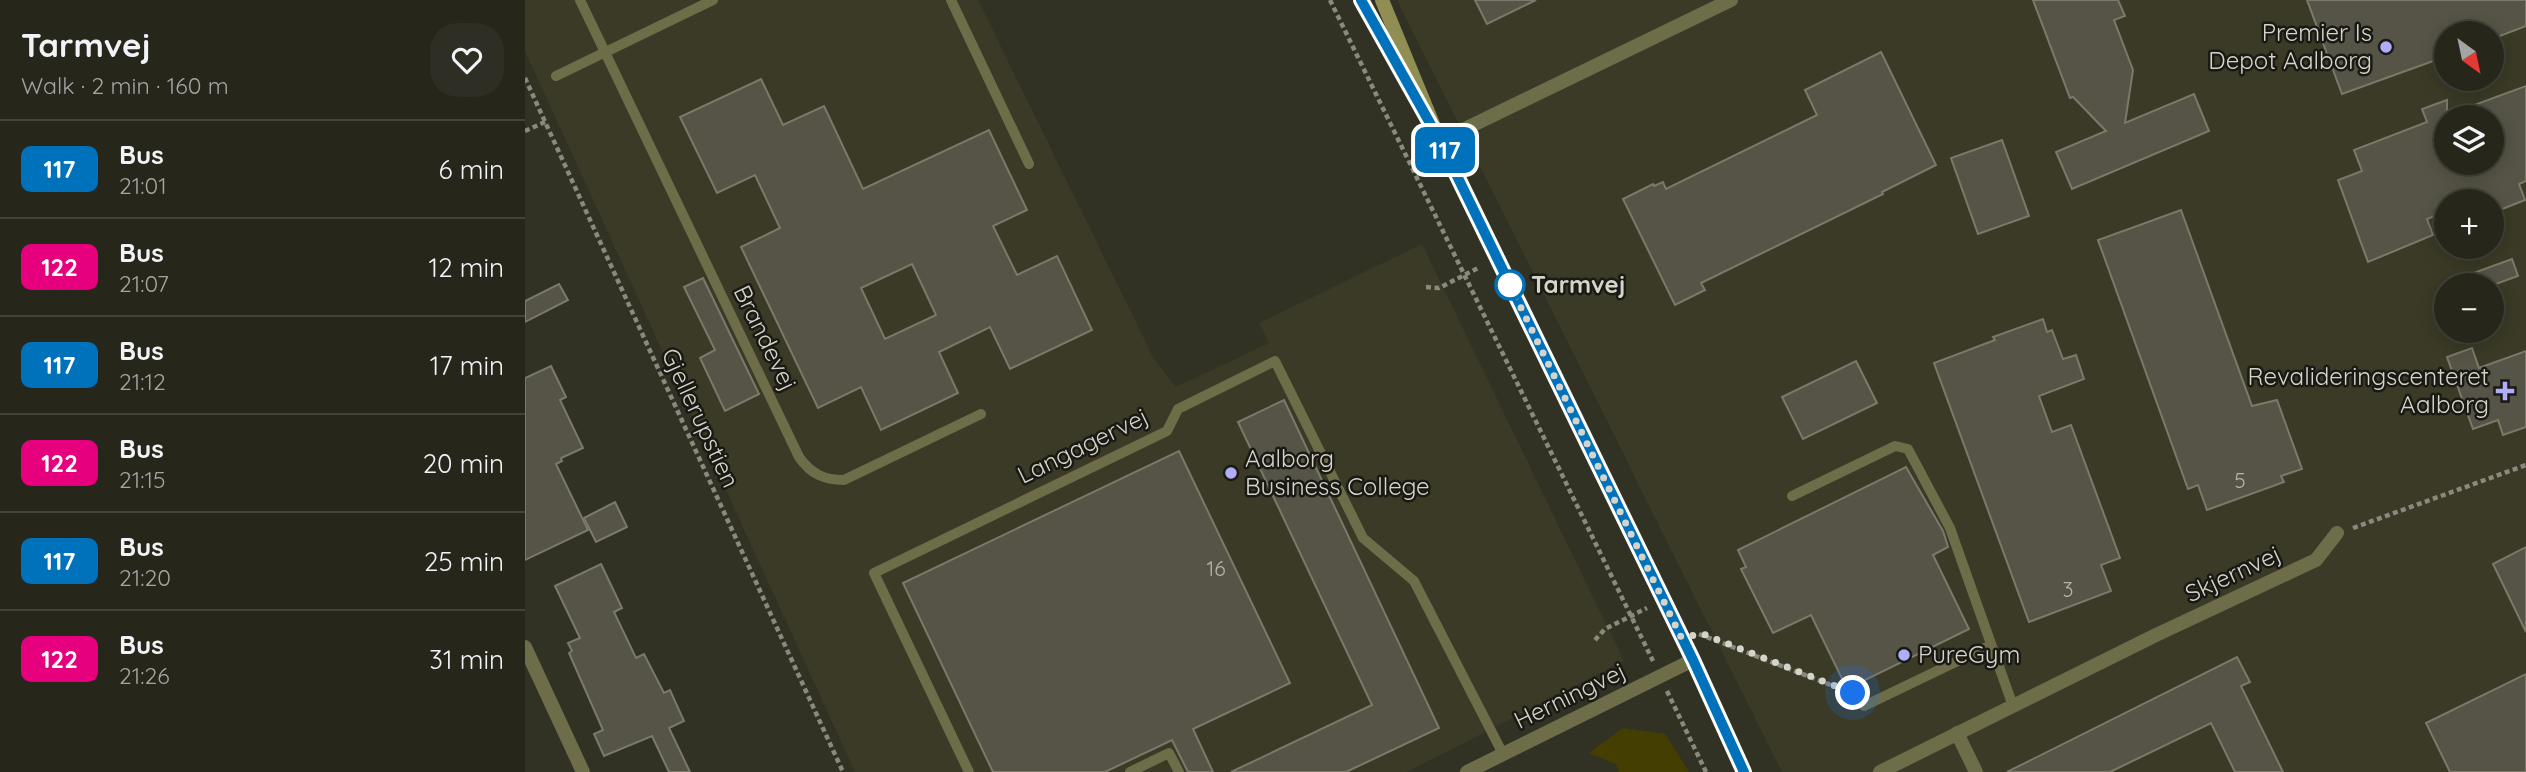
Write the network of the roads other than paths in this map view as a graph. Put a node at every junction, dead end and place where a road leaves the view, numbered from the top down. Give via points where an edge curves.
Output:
1 (580, 0) edge
2 (713, 0) edge
3 (951, 0) edge
4 (1361, 0) edge
5 (1382, 0) edge
6 (1731, 0) edge
7 (604, 52) junction
8 (556, 76) dead end
9 (1440, 141) junction
10 (1029, 164) dead end
11 (981, 414) dead end
12 (1792, 496) dead end
13 (2337, 533) road end
14 (1991, 645) junction
15 (525, 647) edge
16 (1693, 660) junction
17 (1864, 706) dead end
18 (2013, 706) junction
19 (1957, 733) junction
20 (1503, 754) junction
21 (583, 772) edge
22 (969, 772) edge
23 (1130, 772) edge
24 (1179, 772) edge
25 (1467, 772) edge
26 (1744, 772) edge
27 (1880, 772) edge
28 (1976, 772) edge

1 - 7 lane, Brandevej
2 - 7 lane
3 - 10 lane
4 - 9 street
5 - 9 street
6 - 9 street
7 - 8 lane
7 - 11 lane, Brandevej via 808,471 844,480
9 - 16 street
12 - 14 lane via 1895,446 1908,449 1950,528
13 - 18 street, Skjernvej via 2316,561
14 - 17 lane
14 - 18 lane
15 - 21 street
16 - 20 street, Herningvej
16 - 26 street
18 - 19 street, Skjernvej
19 - 27 street, Skjernvej
19 - 28 street
20 - 22 lane, Langagervej via 1414,581 1363,538 1275,360 1178,409 1167,431 874,573
20 - 25 street, Herningvej
23 - 24 lane via 1170,753

